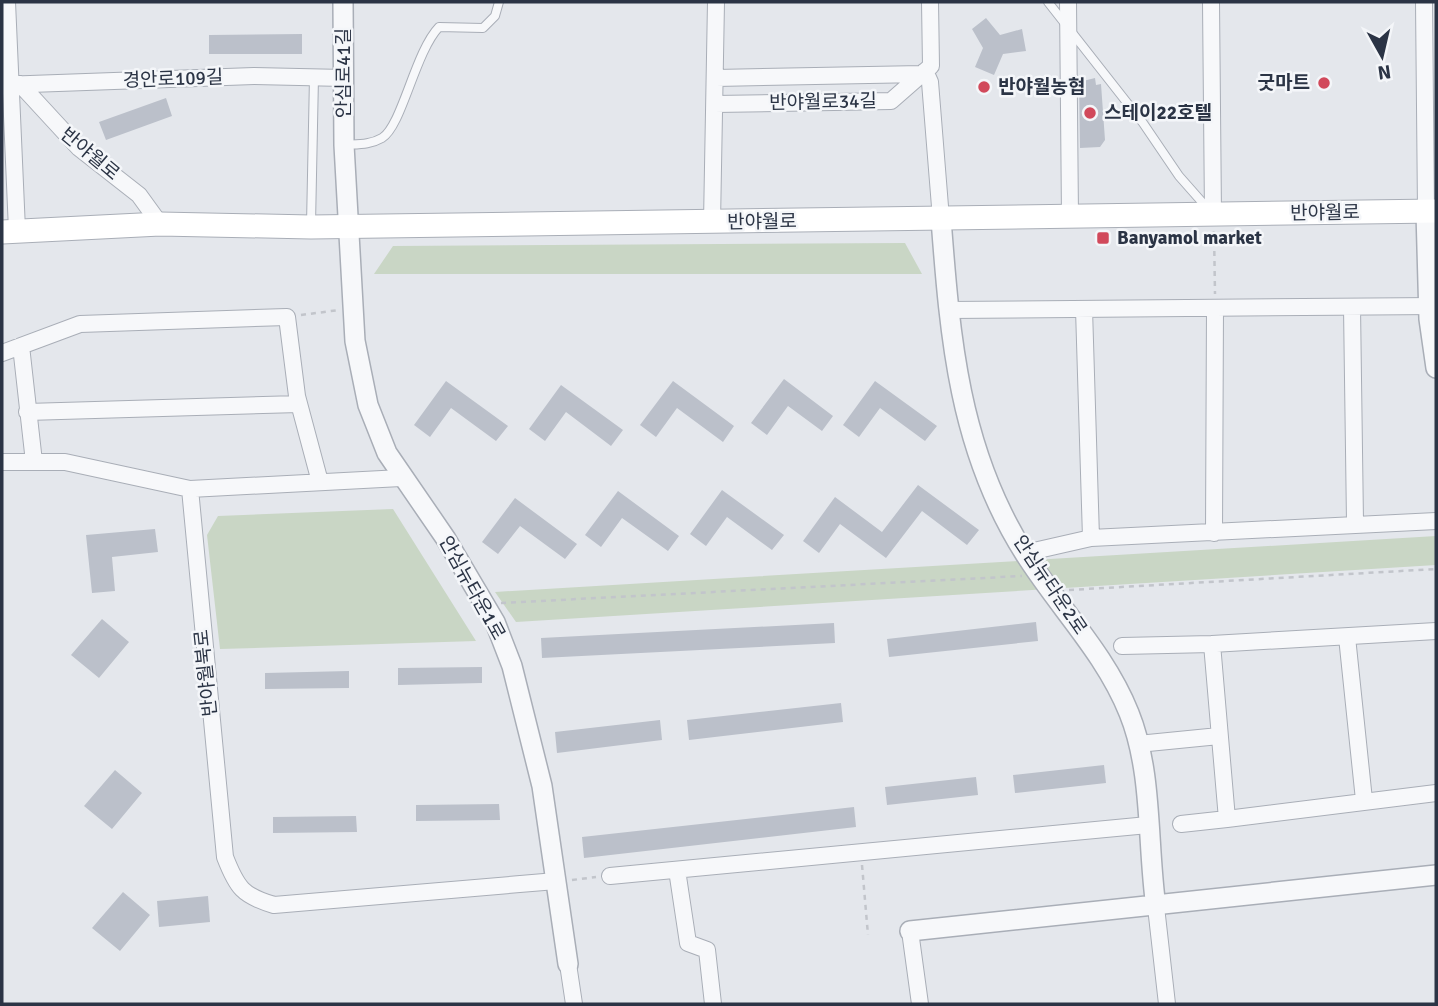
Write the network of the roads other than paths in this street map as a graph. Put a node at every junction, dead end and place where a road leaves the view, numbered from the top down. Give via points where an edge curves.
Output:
1 (7, 2) edge
2 (343, 2) edge
3 (499, 2) edge
4 (716, 2) edge
5 (930, 2) edge
6 (1048, 2) edge
7 (1068, 2) edge
8 (1211, 2) edge
9 (1424, 2) edge
10 (1068, 27) junction
11 (926, 70) junction
12 (314, 77) junction
13 (344, 78) junction
14 (716, 78) junction
15 (10, 85) edge
16 (715, 104) junction
17 (344, 145) junction
18 (1431, 211) edge
19 (1213, 215) junction
20 (1070, 217) junction
21 (941, 219) junction
22 (712, 222) junction
23 (160, 224) junction
24 (350, 225) junction
25 (311, 227) junction
26 (10, 231) edge
27 (1432, 306) edge
28 (1352, 307) junction
29 (1215, 308) junction
30 (1084, 309) junction
31 (948, 310) junction
32 (20, 346) junction
33 (2, 353) edge
34 (1436, 369) edge
35 (299, 404) junction
36 (27, 412) junction
37 (2, 462) edge
38 (34, 462) junction
39 (401, 478) junction
40 (320, 482) junction
41 (190, 489) junction
42 (1436, 521) edge
43 (1355, 522) junction
44 (1214, 533) junction
45 (1091, 538) junction
46 (1025, 553) junction
47 (1436, 631) edge
48 (1347, 637) junction
49 (1212, 644) junction
50 (1122, 646) dead end
51 (1219, 736) junction
52 (1138, 744) junction
53 (1436, 793) edge
54 (1363, 800) junction
55 (1227, 819) junction
56 (1181, 824) dead end
57 (1148, 825) junction
58 (677, 870) junction
59 (1436, 875) edge
60 (610, 876) road end
61 (556, 881) junction
62 (1156, 907) junction
63 (910, 931) joint
64 (568, 964) joint
65 (574, 1004) edge
66 (713, 1004) edge
67 (920, 1004) edge
68 (1167, 1004) edge

1 - 15 street
2 - 13 street, 안심로41길
3 - 17 lane, 안심로41길 via 495,16 483,28 439,27 408,83 392,129 373,143
4 - 14 street
5 - 11 street
6 - 10 lane
7 - 10 street
8 - 19 street
9 - 18 street
10 - 19 lane
10 - 20 street
11 - 14 street, 반야월로34길
11 - 16 street, 반야월로34길 via 891,101
11 - 21 street
12 - 13 street, 경안로109길
12 - 15 street, 경안로109길
12 - 25 lane
13 - 17 street, 안심로41길
14 - 16 street
15 - 23 street, 반야월로 via 139,195
15 - 26 street
16 - 22 street
17 - 24 street, 안심로41길
18 - 19 main road, 반야월로
18 - 27 street
19 - 20 main road, 반야월로
20 - 21 main road, 반야월로
21 - 22 main road, 반야월로
21 - 31 street, 안심뉴타운2로
22 - 24 main road, 반야월로
23 - 25 main road, 반야월로
23 - 26 main road, 반야월로
24 - 25 main road, 반야월로
24 - 39 street, 안심뉴타운1로 via 355,341 368,405
27 - 28 street
27 - 34 street
28 - 29 street
28 - 43 street
29 - 30 street
29 - 44 street
30 - 31 street
30 - 45 street
31 - 46 street, 안심뉴타운2로 via 968,428
32 - 33 street
32 - 35 street via 80,324 287,317
32 - 36 street
35 - 36 street
35 - 40 street
36 - 38 street
37 - 38 street
38 - 41 street via 65,462
39 - 40 street
39 - 61 street, 안심뉴타운1로 via 446,539 484,604 512,666 542,786
40 - 41 street
41 - 61 street, 반야월북로 via 225,858 234,880 250,898 274,905
42 - 43 street
43 - 44 street
44 - 45 street
45 - 46 street
46 - 52 street, 안심뉴타운2로 via 1107,666 1130,714
47 - 48 street
48 - 49 street
48 - 54 street
49 - 50 street
49 - 51 street
51 - 52 street
51 - 55 street
52 - 57 street, 안심뉴타운2로
53 - 54 street
54 - 55 street
55 - 56 street
57 - 58 street
57 - 62 street, 안심뉴타운2로
58 - 60 street
58 - 66 street via 688,943 707,950
59 - 62 street
61 - 64 street, 안심뉴타운1로
62 - 63 street
62 - 68 street
63 - 67 street
64 - 65 street

